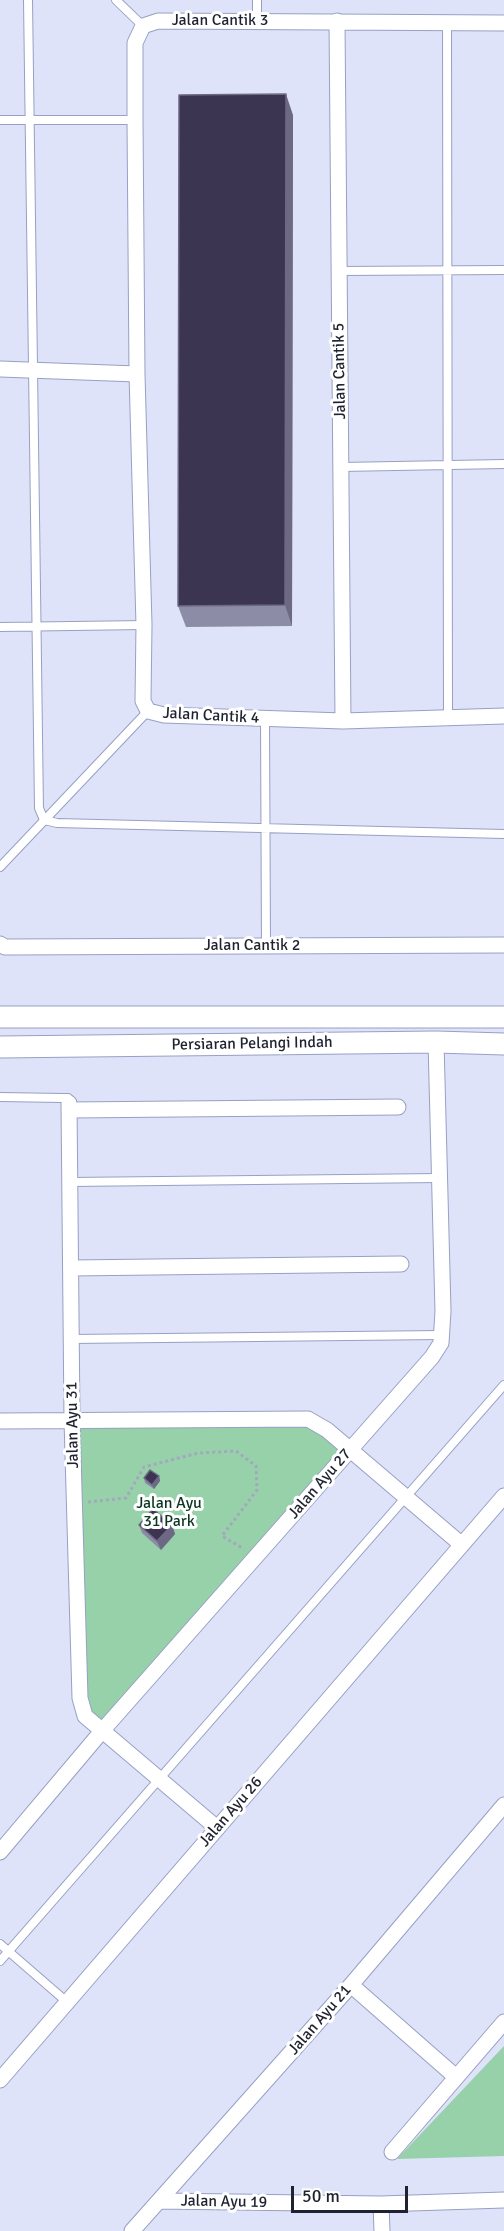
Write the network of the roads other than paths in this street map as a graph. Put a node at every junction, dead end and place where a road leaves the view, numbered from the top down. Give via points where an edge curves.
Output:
1 (28, 0) edge
2 (116, 0) edge
3 (257, 0) edge
4 (257, 21) junction
5 (337, 21) junction
6 (447, 22) junction
7 (504, 23) edge
8 (143, 26) junction
9 (0, 120) edge
10 (29, 120) junction
11 (135, 120) junction
12 (447, 270) junction
13 (504, 270) edge
14 (339, 271) junction
15 (0, 369) edge
16 (33, 369) junction
17 (137, 374) junction
18 (504, 464) edge
19 (447, 465) junction
20 (341, 467) junction
21 (144, 625) junction
22 (0, 627) edge
23 (37, 627) junction
24 (148, 711) junction
25 (504, 716) edge
26 (448, 717) junction
27 (265, 718) junction
28 (343, 721) junction
29 (44, 820) junction
30 (266, 828) junction
31 (504, 834) edge
32 (0, 867) edge
33 (0, 944) edge
34 (504, 945) edge
35 (266, 946) junction
36 (0, 1017) edge
37 (504, 1017) edge
38 (436, 1042) junction
39 (504, 1044) edge
40 (0, 1047) edge
41 (0, 1097) edge
42 (70, 1107) junction
43 (398, 1107) dead end
44 (440, 1178) junction
45 (70, 1182) junction
46 (401, 1264) dead end
47 (71, 1268) junction
48 (441, 1335) junction
49 (71, 1339) junction
50 (504, 1385) edge
51 (72, 1420) junction
52 (0, 1421) edge
53 (349, 1450) junction
54 (504, 1496) edge
55 (406, 1498) junction
56 (462, 1545) junction
57 (102, 1731) junction
58 (160, 1780) junction
59 (504, 1805) edge
60 (217, 1828) junction
61 (0, 1852) edge
62 (0, 1944) edge
63 (8, 1951) junction
64 (0, 1961) edge
65 (351, 1985) junction
66 (67, 2002) junction
67 (504, 2022) edge
68 (456, 2077) junction
69 (0, 2080) edge
70 (392, 2152) dead end
71 (504, 2199) edge
72 (160, 2201) junction
73 (381, 2204) junction
74 (132, 2231) edge
75 (382, 2231) edge

1 - 10 lane
2 - 8 lane
3 - 4 lane
4 - 5 street, Jalan Cantik 3
4 - 8 street, Jalan Cantik 3 via 158,21
5 - 6 street, Jalan Cantik 3
5 - 14 street, Jalan Cantik 5
6 - 7 street, Jalan Cantik 3
6 - 12 lane
8 - 11 street via 135,43
9 - 10 lane
10 - 11 lane
10 - 16 lane
11 - 17 street
12 - 13 lane
12 - 14 lane
12 - 19 lane
14 - 20 street, Jalan Cantik 5
15 - 16 street
16 - 17 street
16 - 23 lane
17 - 21 street, Jalan Cantik 4
18 - 19 lane
19 - 20 lane
19 - 26 lane
20 - 28 street, Jalan Cantik 5
21 - 23 lane
21 - 24 street, Jalan Cantik 4 via 143,701
22 - 23 lane
23 - 29 lane via 39,808
24 - 27 street, Jalan Cantik 4 via 164,715
24 - 29 lane
25 - 26 street, Jalan Cantik 4
26 - 28 street, Jalan Cantik 4
27 - 28 street, Jalan Cantik 4
27 - 30 lane
29 - 30 lane
29 - 32 lane
30 - 31 lane
30 - 35 lane
33 - 35 street, Jalan Cantik 2
34 - 35 street, Jalan Cantik 2
36 - 37 main road, Persiaran Pelangi Indah
38 - 39 main road, Persiaran Pelangi Indah
38 - 40 main road, Persiaran Pelangi Indah
38 - 44 street, Jalan Ayu 27
41 - 42 lane via 68,1098
42 - 43 street
42 - 45 street, Jalan Ayu 31
44 - 45 lane
44 - 48 street, Jalan Ayu 27
45 - 47 street, Jalan Ayu 31
46 - 47 street
47 - 49 street, Jalan Ayu 31
48 - 49 lane
48 - 53 street, Jalan Ayu 27 via 441,1343 432,1357
49 - 51 street, Jalan Ayu 31
50 - 55 lane
51 - 52 street
51 - 53 street via 308,1419
51 - 57 street, Jalan Ayu 31 via 80,1698 85,1716
53 - 55 street
53 - 57 street, Jalan Ayu 27
54 - 56 street, Jalan Ayu 26
55 - 56 street
55 - 58 lane
56 - 60 street, Jalan Ayu 26
57 - 58 street, Jalan Ayu 31
57 - 61 street, Jalan Ayu 27
58 - 60 street, Jalan Ayu 31
58 - 63 lane
59 - 65 street, Jalan Ayu 21
60 - 66 street, Jalan Ayu 26
62 - 63 lane
63 - 64 lane
63 - 66 lane
65 - 68 street
65 - 72 street, Jalan Ayu 21
66 - 69 street, Jalan Ayu 26
67 - 68 street
68 - 70 street
71 - 73 street, Jalan Ayu 19
72 - 73 street, Jalan Ayu 19
72 - 74 street, Jalan Ayu 21
73 - 75 street

